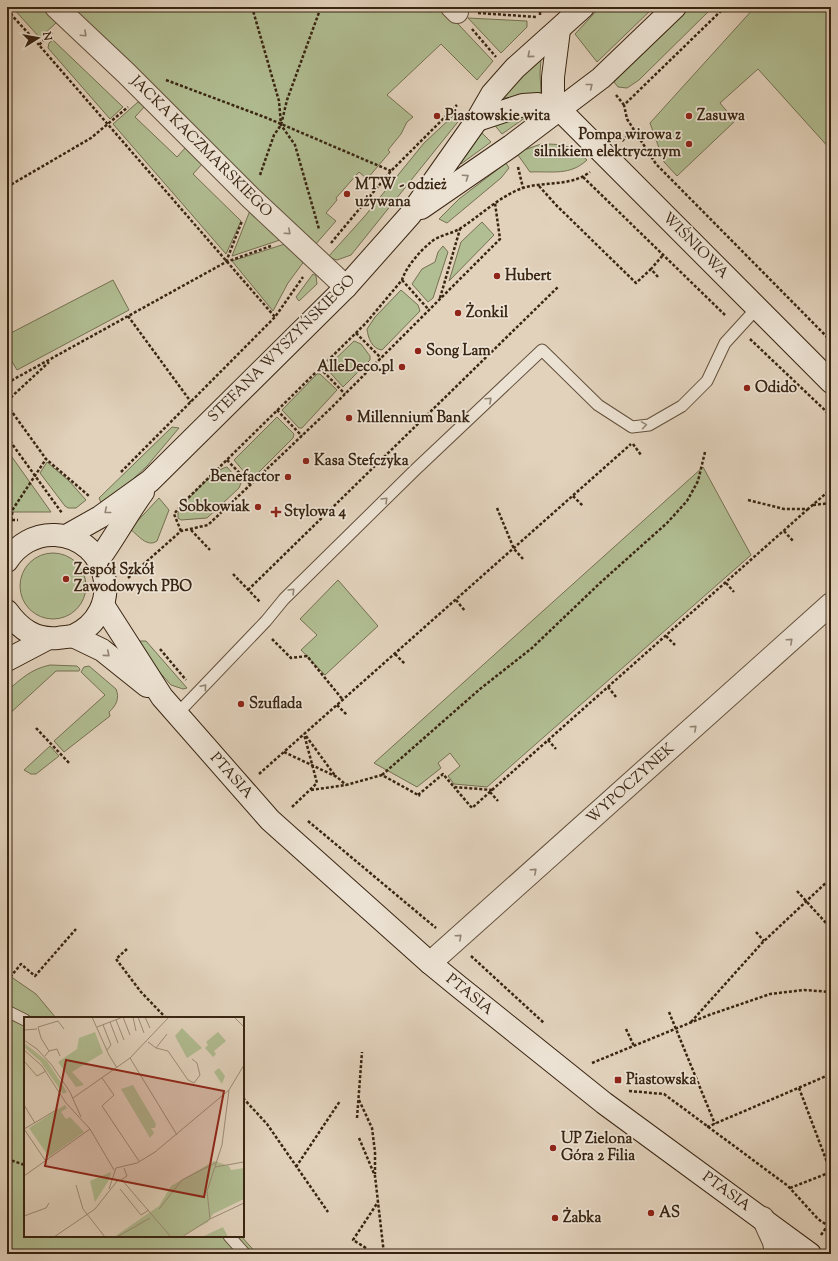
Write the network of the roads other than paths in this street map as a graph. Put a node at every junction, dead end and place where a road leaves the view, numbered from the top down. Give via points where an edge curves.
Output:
1 (56, 7) edge
2 (583, 7) edge
3 (675, 7) edge
4 (559, 30) junction
5 (560, 110) junction
6 (477, 120) junction
7 (410, 215) junction
8 (346, 287) junction
9 (757, 308) junction
10 (831, 382) edge
11 (150, 481) junction
12 (67, 526) junction
13 (14, 534) edge
14 (99, 560) junction
15 (7, 562) edge
16 (831, 604) edge
17 (103, 605) junction
18 (7, 611) edge
19 (73, 636) junction
20 (47, 639) junction
21 (7, 660) edge
22 (162, 697) junction
23 (177, 714) junction
24 (430, 963) junction
25 (7, 1010) edge
26 (24, 1019) edge
27 (763, 1218) junction
28 (230, 1237) edge
29 (814, 1246) edge
30 (245, 1254) edge
31 (776, 1254) edge

1 -> 8 street, JACKA KACZMARSKIEGO
2 - 4 street, STEFANA WYSZYŃSKIEGO
5 -> 3 street, STEFANA WYSZYŃSKIEGO via 601,78
4 - 5 street via 553,94
4 -> 6 street, STEFANA WYSZYŃSKIEGO via 516,68 492,94
5 - 6 street via 538,104 523,104
7 -> 5 street, STEFANA WYSZYŃSKIEGO
5 - 9 street, WIŚNIOWA
6 - 7 street, STEFANA WYSZYŃSKIEGO
7 - 8 street, STEFANA WYSZYŃSKIEGO
8 - 11 street, STEFANA WYSZYŃSKIEGO
9 - 10 street, WIŚNIOWA
23 -> 9 lane via 271,614 415,470 542,350 598,405 632,427 649,425 682,406 707,381 725,343
11 -> 12 street, STEFANA WYSZYŃSKIEGO via 100,517
11 - 14 street, STEFANA WYSZYŃSKIEGO
12 - 13 street via 44,534
12 - 14 street
13 - 15 street
14 - 17 street via 106,580
24 -> 16 street, WYPOCZYNEK
17 - 19 street via 93,622
17 - 22 street, PTASIA
18 - 20 street via 16,624 31,634
19 - 20 street
19 -> 22 street, PTASIA via 102,650
20 - 21 street
22 - 23 street, PTASIA
23 - 24 street, PTASIA via 270,820
24 - 27 street, PTASIA via 604,1103
25 - 26 lane
27 - 29 street, PTASIA
27 - 31 street via 774,1242
28 - 30 lane

